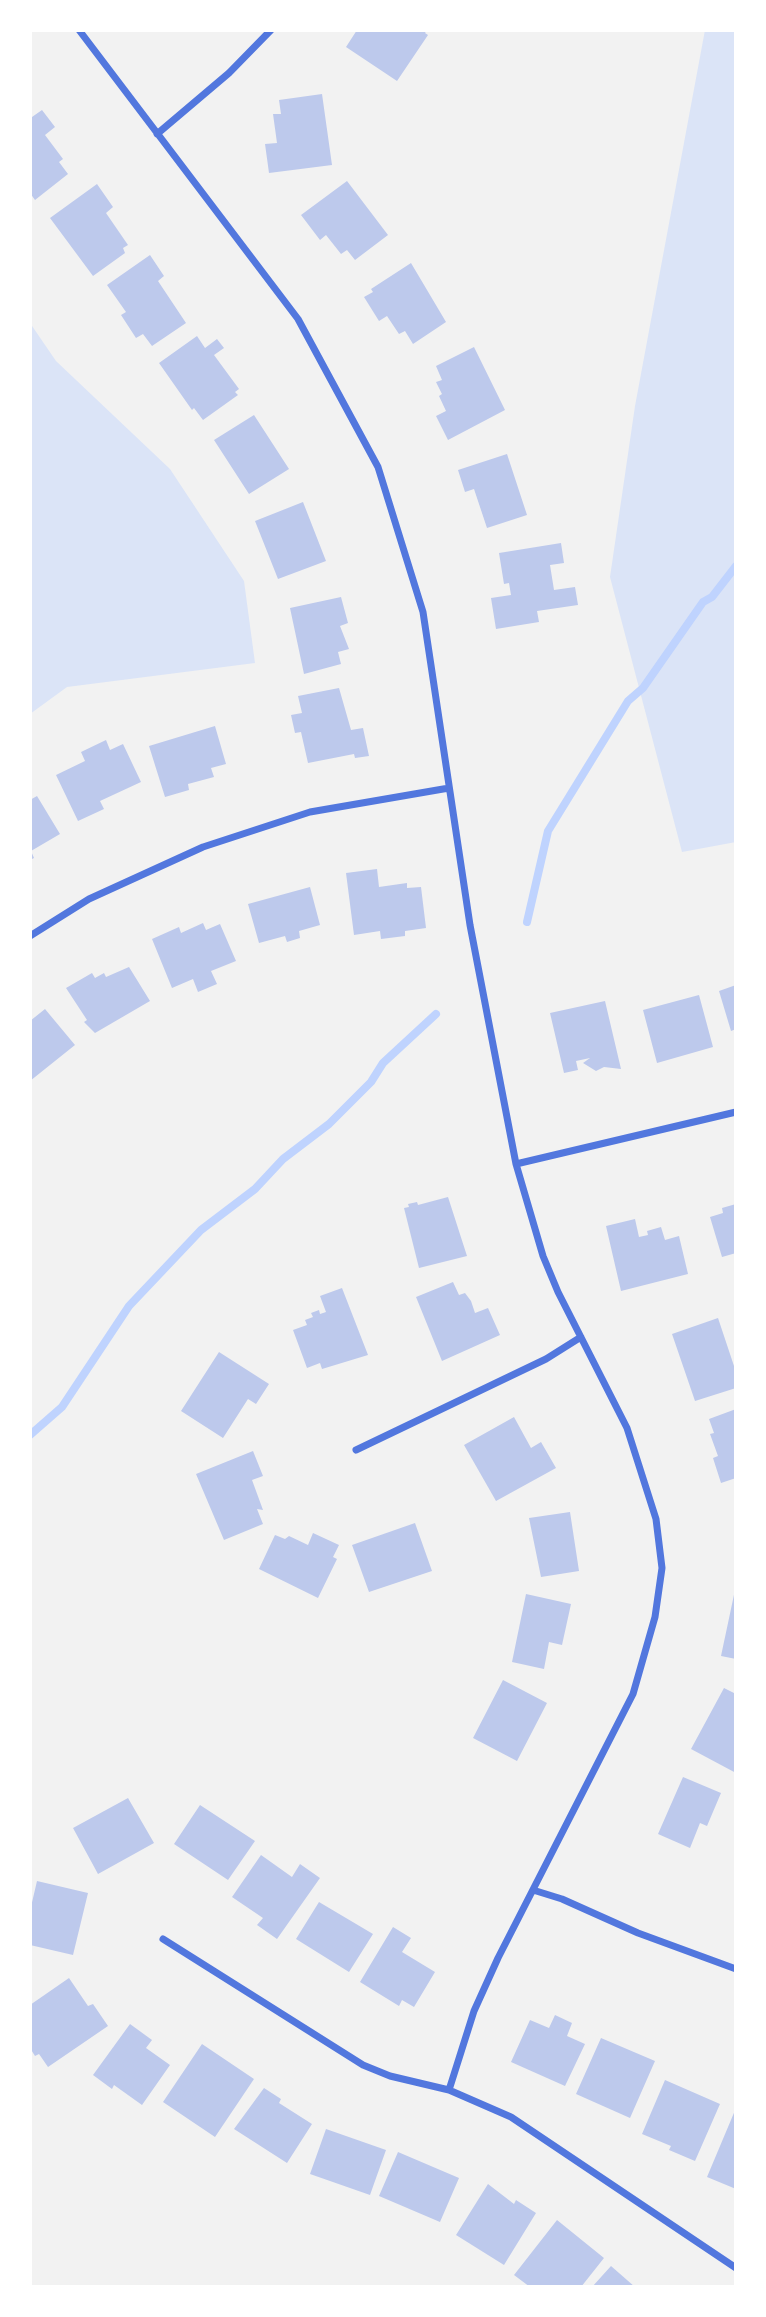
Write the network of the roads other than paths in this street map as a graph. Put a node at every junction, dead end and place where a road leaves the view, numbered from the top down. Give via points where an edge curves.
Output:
1 (79, 30) edge
2 (271, 30) edge
3 (158, 134) junction
4 (449, 788) junction
5 (30, 936) edge
6 (736, 1112) edge
7 (516, 1164) junction
8 (581, 1337) junction
9 (356, 1450) dead end
10 (533, 1891) junction
11 (163, 1939) dead end
12 (736, 1969) edge
13 (449, 2090) junction
14 (736, 2269) edge

1 - 3 street
2 - 3 street
3 - 4 street via 298,319 378,467 423,612
4 - 5 street via 310,812 203,847 89,899
4 - 7 street
6 - 7 street
7 - 8 street via 543,1256
8 - 9 street via 546,1359
8 - 10 street via 627,1427 656,1519 662,1568 655,1617 633,1694
10 - 12 street
10 - 13 street via 474,2011
11 - 13 street via 363,2065
13 - 14 street via 511,2117

